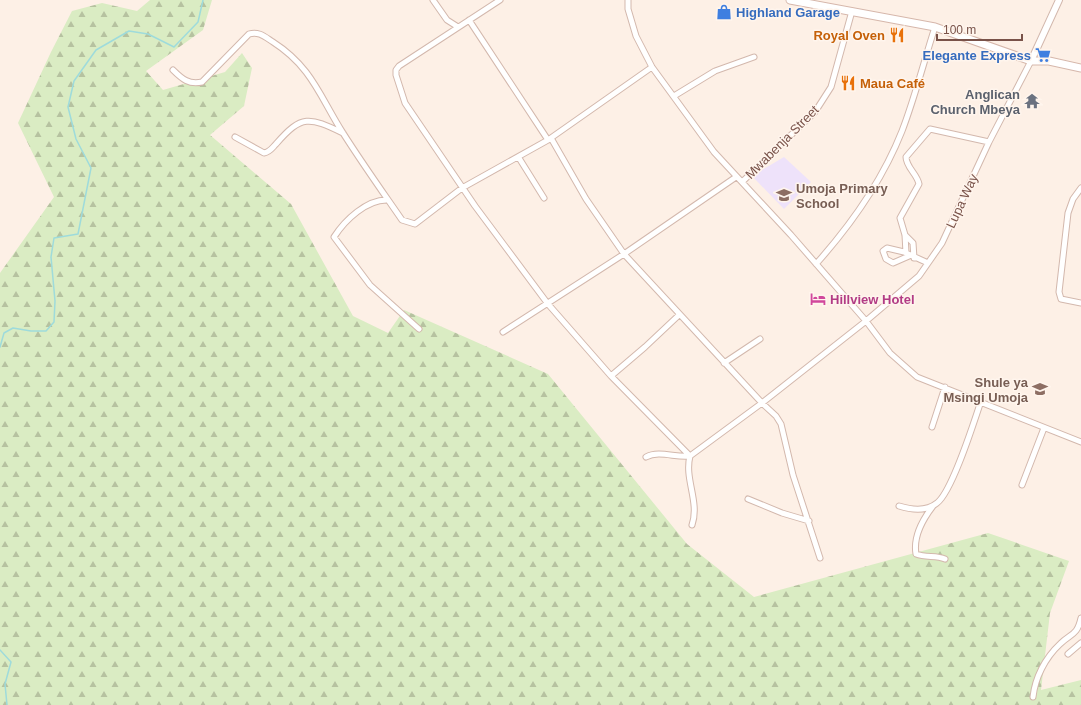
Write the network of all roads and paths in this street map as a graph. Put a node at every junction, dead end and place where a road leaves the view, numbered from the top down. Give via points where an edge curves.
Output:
1 (433, 0) edge
2 (500, 0) edge
3 (628, 0) edge
4 (790, 0) edge
5 (1059, 0) edge
6 (852, 11) junction
7 (469, 20) junction
8 (935, 26) junction
9 (458, 27) junction
10 (754, 57) dead end
11 (1031, 61) junction
12 (652, 67) junction
13 (1081, 68) edge
14 (173, 70) dead end
15 (674, 96) junction
16 (344, 134) junction
17 (235, 137) dead end
18 (550, 139) junction
19 (989, 142) junction
20 (518, 158) junction
21 (736, 177) junction
22 (742, 182) junction
23 (462, 188) junction
24 (1081, 188) edge
25 (544, 198) dead end
26 (388, 200) junction
27 (905, 235) junction
28 (624, 254) junction
29 (910, 256) junction
30 (928, 263) junction
31 (816, 264) junction
32 (1081, 303) edge
33 (548, 304) junction
34 (679, 315) junction
35 (866, 321) junction
36 (419, 329) dead end
37 (503, 332) dead end
38 (760, 339) dead end
39 (724, 363) junction
40 (611, 376) junction
41 (945, 388) junction
42 (981, 401) junction
43 (762, 403) junction
44 (932, 427) dead end
45 (1044, 428) junction
46 (1081, 442) edge
47 (690, 456) junction
48 (646, 457) dead end
49 (1022, 485) dead end
50 (748, 499) dead end
51 (934, 505) junction
52 (899, 506) dead end
53 (809, 521) junction
54 (692, 525) dead end
55 (820, 558) dead end
56 (945, 560) dead end
57 (1081, 618) edge
58 (1081, 643) edge
59 (1068, 654) dead end
60 (1033, 697) dead end

1 - 9 street via 447,20
2 - 7 street
3 - 12 street via 636,36
4 - 6 main road
5 - 11 street
6 - 8 main road
6 - 22 street, Mwabenja Street via 831,87 815,112
7 - 9 street
7 - 18 street
8 - 11 main road
8 - 31 street via 894,149 856,213
9 - 23 street via 399,66 396,72 405,103
10 - 15 street via 715,71
11 - 13 main road via 1049,61
11 - 19 street, Lupa Way
12 - 15 street
12 - 18 street
14 - 16 street via 183,80 202,82 249,34 259,33 290,53 305,69
15 - 21 street via 714,152
16 - 17 street via 314,121 303,122 293,126 271,150 264,153
16 - 26 street
18 - 20 street
18 - 28 street via 586,199
19 - 27 street via 929,130 906,157 906,162 918,178 919,184 900,218
19 - 30 street, Lupa Way via 942,243
20 - 23 street
20 - 25 street
21 - 22 street
21 - 28 street
22 - 31 street
23 - 26 street via 415,224 402,220
23 - 33 street
24 - 32 street via 1073,199 1068,213 1059,292 1061,299
26 - 36 street via 378,199 367,204 334,237 370,285
27 - 29 street
27 - 29 street via 913,243
28 - 33 street
28 - 34 street
29 - 30 street
30 - 35 street, Lupa Way via 919,276
31 - 35 street
33 - 37 street
33 - 40 street
34 - 39 street
34 - 40 street
35 - 41 street via 890,353 908,371
35 - 43 street, Lupa Way
38 - 39 street
39 - 43 street
40 - 47 street
41 - 42 street
41 - 44 street
42 - 45 street
42 - 51 street via 947,490 943,498
43 - 47 street, Lupa Way
43 - 53 street via 781,424 793,475
45 - 46 street
45 - 49 street
47 - 48 street via 656,454
47 - 54 street via 688,467 695,510
50 - 53 street
51 - 52 street via 919,510
51 - 56 street via 921,525 916,554
53 - 55 street
57 - 60 street via 1076,632 1058,646 1046,661 1034,686
58 - 59 street

